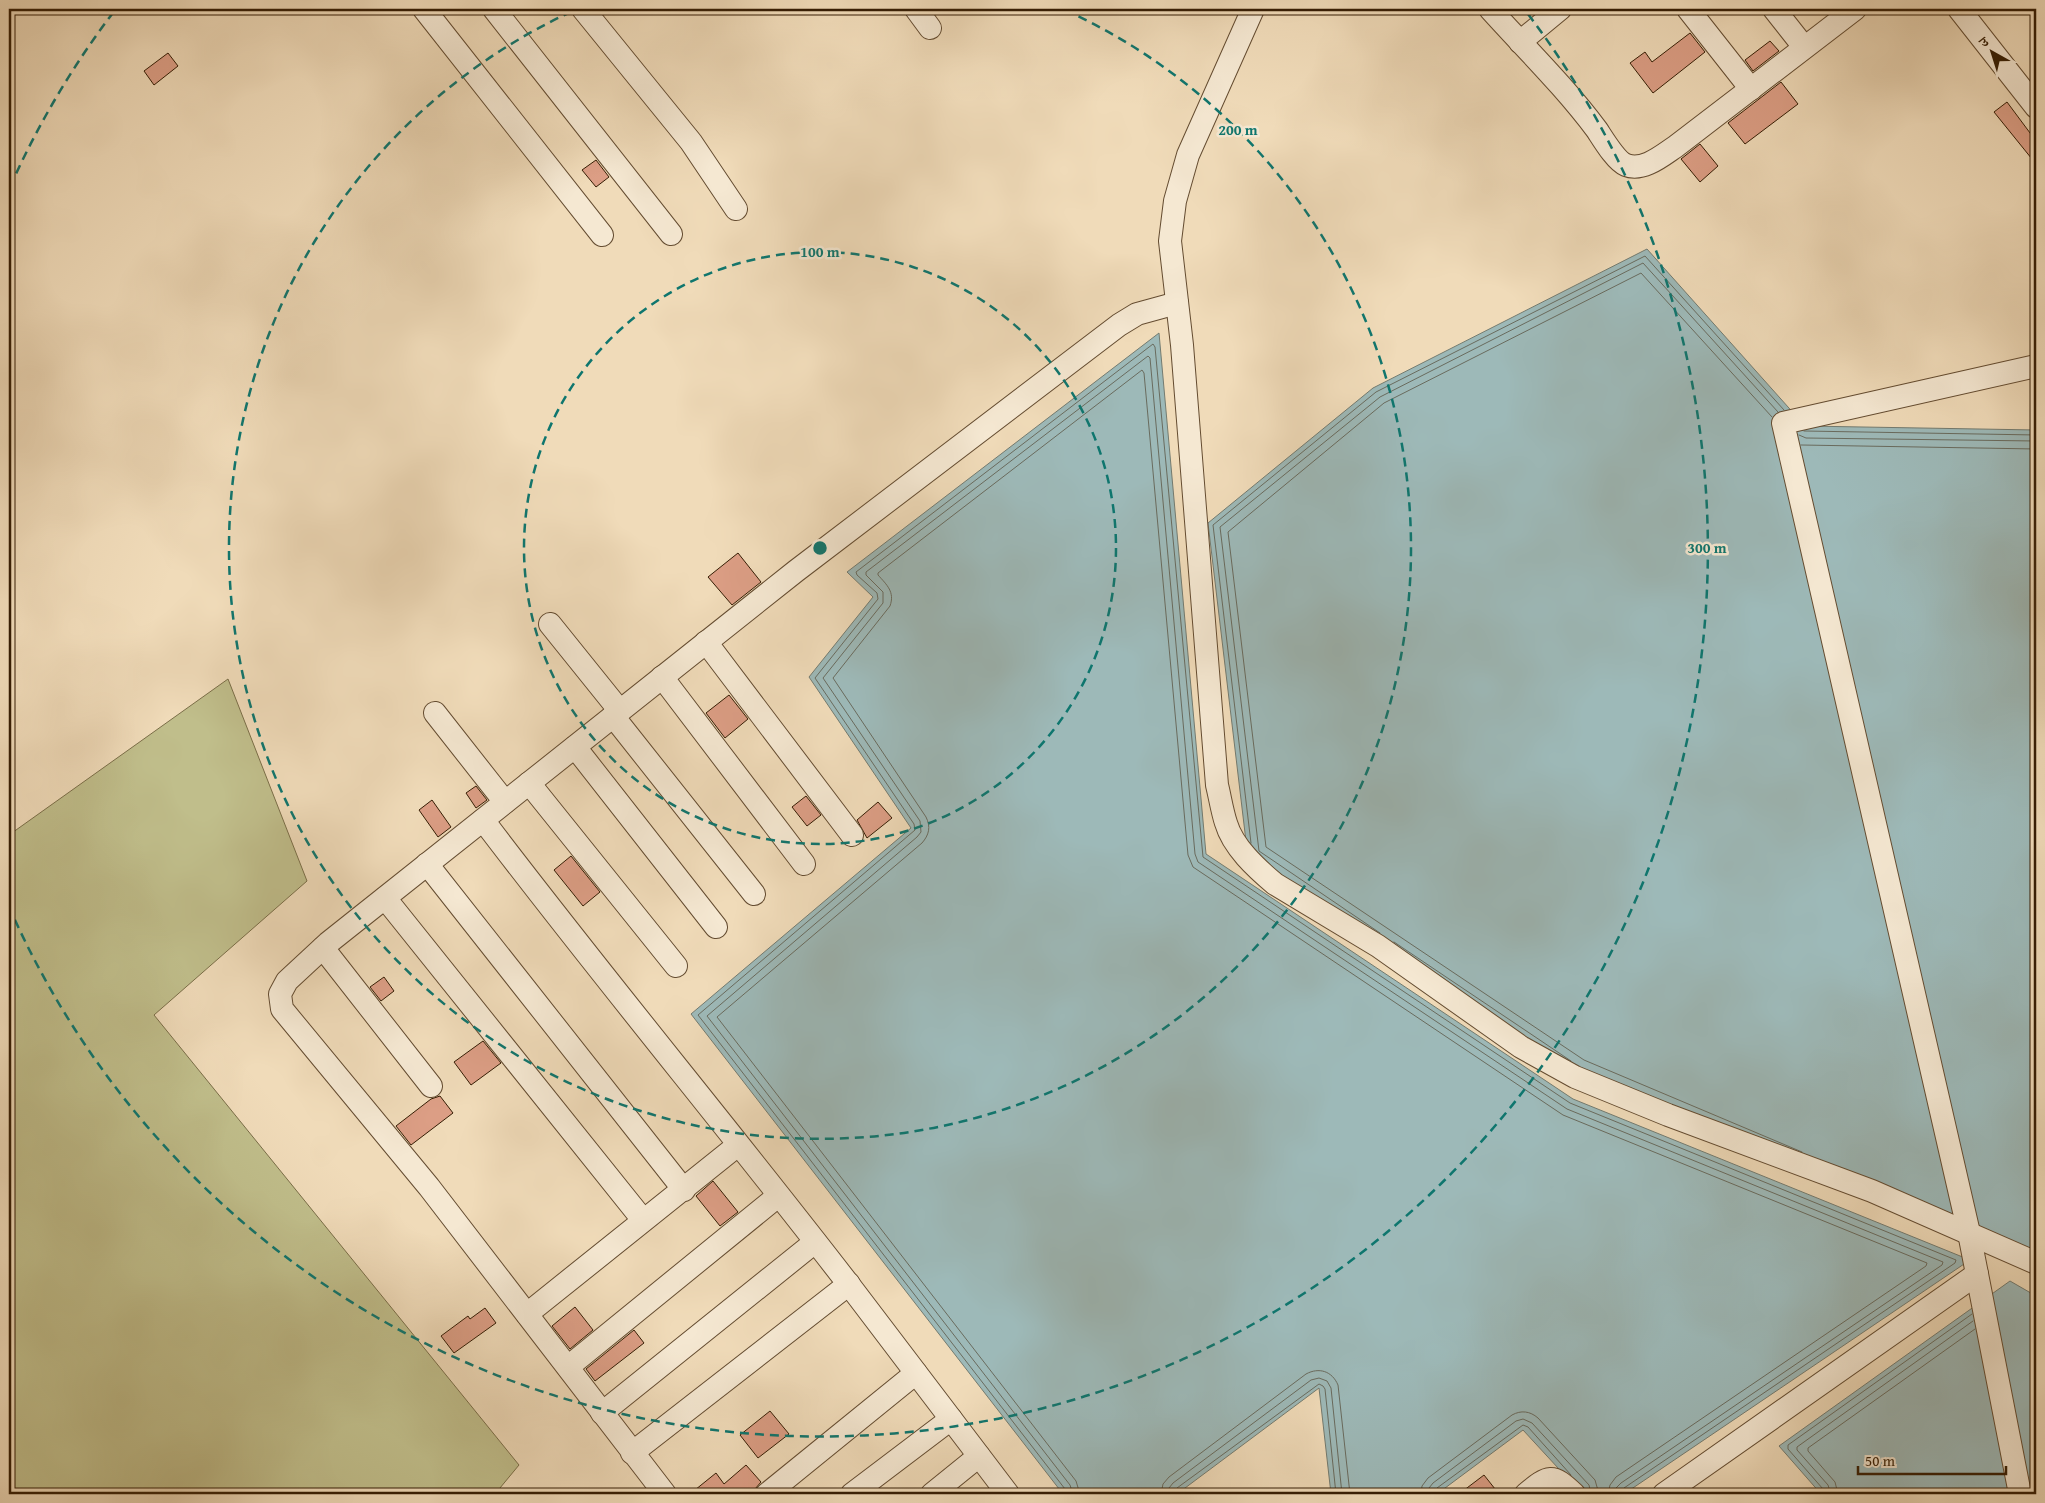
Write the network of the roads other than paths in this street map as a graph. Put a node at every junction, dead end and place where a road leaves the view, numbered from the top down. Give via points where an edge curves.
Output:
1 (424, 9) edge
2 (494, 9) edge
3 (583, 9) edge
4 (916, 9) edge
5 (1253, 9) edge
6 (1490, 9) edge
7 (1560, 9) edge
8 (1688, 9) edge
9 (1774, 9) edge
10 (1958, 9) edge
11 (1851, 10) edge
12 (930, 28) dead end
13 (1520, 42) junction
14 (1804, 47) junction
15 (1751, 89) junction
16 (2036, 107) edge
17 (736, 208) dead end
18 (671, 234) dead end
19 (602, 235) dead end
20 (1177, 303) junction
21 (2036, 366) edge
22 (550, 624) dead end
23 (706, 642) junction
24 (662, 677) junction
25 (435, 713) dead end
26 (617, 714) junction
27 (575, 747) junction
28 (529, 783) junction
29 (505, 802) junction
30 (483, 820) junction
31 (852, 835) dead end
32 (427, 864) junction
33 (804, 864) dead end
34 (754, 894) dead end
35 (386, 898) junction
36 (716, 927) dead end
37 (323, 948) junction
38 (676, 966) dead end
39 (431, 1086) dead end
40 (738, 1145) junction
41 (684, 1190) junction
42 (778, 1196) junction
43 (643, 1220) junction
44 (1969, 1233) junction
45 (815, 1242) junction
46 (2036, 1264) edge
47 (1977, 1274) junction
48 (849, 1284) junction
49 (527, 1314) junction
50 (568, 1367) junction
51 (916, 1373) junction
52 (602, 1413) junction
53 (950, 1419) junction
54 (632, 1453) junction
55 (979, 1456) junction
56 (658, 1492) edge
57 (767, 1494) edge
58 (852, 1494) edge
59 (932, 1494) edge
60 (1008, 1494) edge
61 (1526, 1494) edge
62 (1574, 1494) edge
63 (1664, 1494) edge
64 (2020, 1494) edge

1 - 19 street
2 - 18 street
3 - 17 street via 692,142
4 - 12 street
5 - 20 street via 1188,155 1175,201 1170,241
6 - 13 street
7 - 13 street
8 - 15 street
9 - 14 street
10 - 16 street
11 - 14 street
13 - 15 street via 1626,165 1638,166 1655,160
14 - 15 street
20 - 23 street via 1137,314 1095,342
20 - 44 street via 1217,785 1226,825 1248,858 1275,884 1378,946 1521,1047 1575,1077 1872,1191
21 - 44 street via 1783,423
22 - 26 street
23 - 24 street
23 - 31 street
24 - 26 street
24 - 33 street
25 - 29 street
26 - 27 street
26 - 34 street
27 - 28 street
27 - 36 street
28 - 29 street
28 - 38 street
29 - 30 street
30 - 32 street
30 - 40 street
32 - 35 street
32 - 41 street
35 - 37 street
35 - 43 street
37 - 39 street
37 - 49 street via 287,981 280,994 282,1009 429,1187
40 - 41 street
40 - 42 street
41 - 43 street
42 - 45 street
42 - 50 street
43 - 49 street
44 - 46 street
44 - 47 street
45 - 48 street
45 - 52 street
47 - 63 street
47 - 64 street
48 - 51 street
48 - 54 street
49 - 50 street
50 - 52 street
51 - 53 street
51 - 57 street
52 - 54 street
53 - 55 street
53 - 58 street
54 - 56 street
55 - 59 street
55 - 60 street
61 - 62 street via 1548,1478 1562,1482

